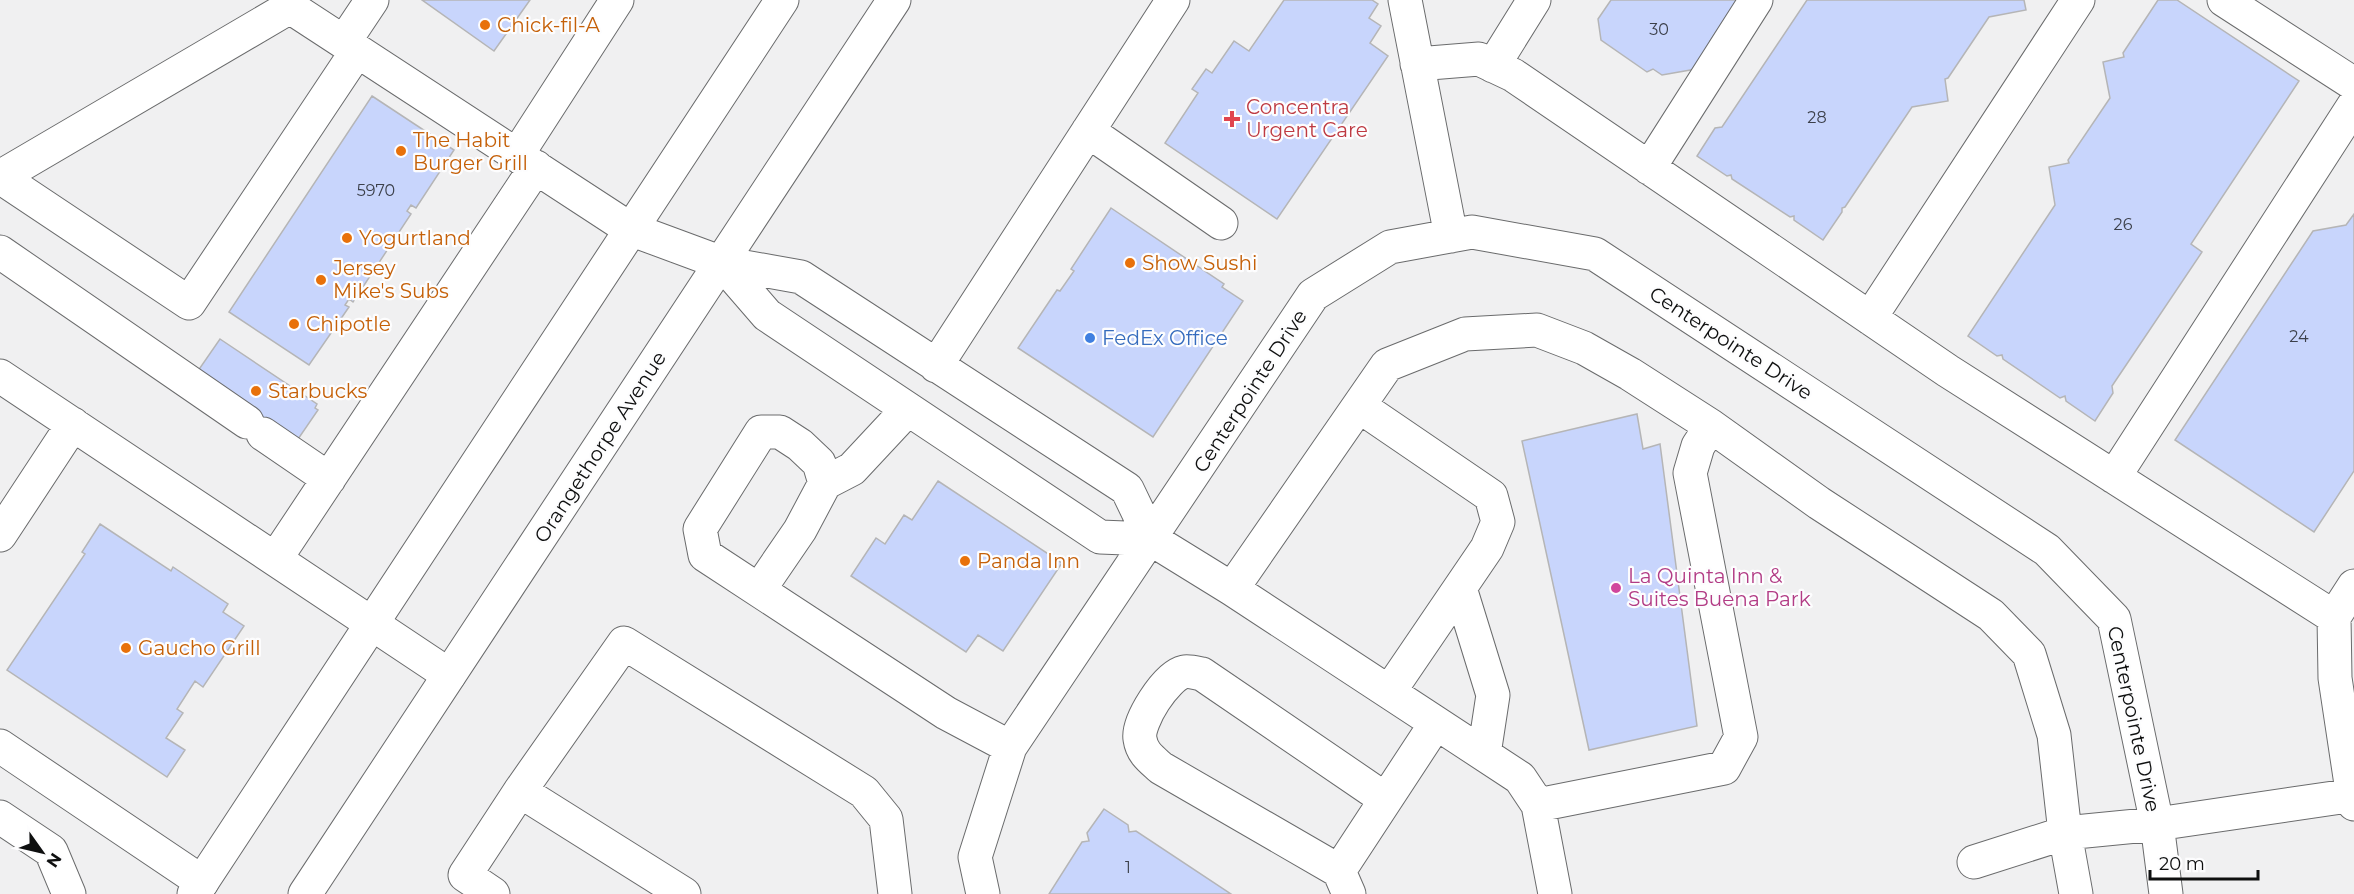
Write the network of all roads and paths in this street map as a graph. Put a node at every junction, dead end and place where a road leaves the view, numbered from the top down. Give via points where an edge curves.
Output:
1 (372, 0) edge
2 (618, 0) edge
3 (782, 0) edge
4 (894, 0) edge
5 (1173, 0) edge
6 (1405, 0) edge
7 (1534, 0) edge
8 (1756, 0) edge
9 (2078, 0) edge
10 (2224, 0) edge
11 (350, 47) junction
12 (1418, 64) junction
13 (1493, 66) junction
14 (2354, 84) edge
15 (2354, 105) edge
16 (1088, 131) junction
17 (526, 161) junction
18 (1649, 168) junction
19 (0, 177) edge
20 (1221, 223) dead end
21 (630, 229) junction
22 (1451, 236) junction
23 (0, 252) edge
24 (722, 263) junction
25 (1870, 318) junction
26 (936, 366) junction
27 (0, 376) edge
28 (1359, 406) junction
29 (908, 409) junction
30 (73, 424) junction
31 (1711, 426) junction
32 (2114, 477) junction
33 (329, 478) junction
34 (825, 483) junction
35 (0, 535) edge
36 (1151, 539) junction
37 (276, 558) junction
38 (2354, 586) edge
39 (1460, 588) junction
40 (1232, 589) junction
41 (759, 590) junction
42 (2334, 616) junction
43 (373, 623) junction
44 (449, 675) junction
45 (1389, 692) junction
46 (1436, 723) junction
47 (0, 746) edge
48 (1010, 747) junction
49 (1484, 754) junction
50 (520, 791) junction
51 (2354, 798) edge
52 (1385, 800) junction
53 (1538, 805) junction
54 (0, 817) edge
55 (2157, 824) junction
56 (2065, 833) junction
57 (1974, 862) dead end
58 (1344, 882) edge
59 (198, 888) edge
60 (43, 894) edge
61 (60, 894) edge
62 (69, 894) edge
63 (305, 894) edge
64 (493, 894) edge
65 (684, 894) edge
66 (896, 894) edge
67 (982, 894) edge
68 (1555, 894) edge
69 (2076, 894) edge
70 (2166, 894) edge

1 - 11 street
2 - 17 street
3 - 21 street
4 - 24 street, Orangethorpe Avenue
5 - 16 street
6 - 12 street
7 - 13 street
8 - 18 street
9 - 25 street
10 - 14 street
11 - 17 street
11 - 19 street via 290,7
11 - 19 street via 189,303
12 - 13 street via 1479,58
12 - 22 street
13 - 18 street via 1513,75
15 - 32 street
16 - 20 street
16 - 26 street
17 - 21 street
17 - 33 street
18 - 25 street
21 - 24 street
21 - 43 street
22 - 36 street, Centerpointe Drive via 1390,247 1313,295
22 - 55 street, Centerpointe Drive via 1472,232 1595,254 2047,550 2114,619
23 - 33 street
24 - 26 street via 801,277
24 - 29 street via 767,315
24 - 44 street, Orangethorpe Avenue
25 - 32 street
26 - 36 street via 1127,489
27 - 30 street
28 - 31 street via 1387,365 1465,334 1537,330 1584,348
28 - 39 street via 1491,496 1498,522 1487,548
28 - 40 street
29 - 34 street via 852,469
29 - 36 street via 1100,537
30 - 35 street
30 - 37 street
31 - 53 street via 1698,446 1690,473 1741,737 1724,768
31 - 56 street via 1819,503 1991,615 2029,654 2054,735
32 - 42 street
33 - 37 street
34 - 41 street via 800,530
34 - 41 street via 819,463 780,432 761,432 700,529 705,555
36 - 40 street
36 - 48 street, Centerpointe Drive
37 - 43 street
38 - 42 street
39 - 45 street
39 - 49 street via 1493,695
40 - 45 street
41 - 48 street via 946,713
42 - 51 street via 2335,678
43 - 44 street
43 - 59 street
44 - 63 street, Orangethorpe Avenue
45 - 46 street
46 - 49 street
46 - 52 street
47 - 59 street
48 - 67 street, Centerpointe Drive via 975,857
49 - 53 street via 1520,778
50 - 64 street via 465,875
50 - 65 street
50 - 66 street via 624,643 864,792 886,819
51 - 55 street
52 - 58 street
52 - 58 street via 1202,674 1184,672 1169,680 1143,718 1139,738 1145,755
53 - 68 street
54 - 62 street via 51,851
55 - 56 street
55 - 70 street, Centerpointe Drive
56 - 57 street
56 - 69 street
60 - 61 street via 53,890

